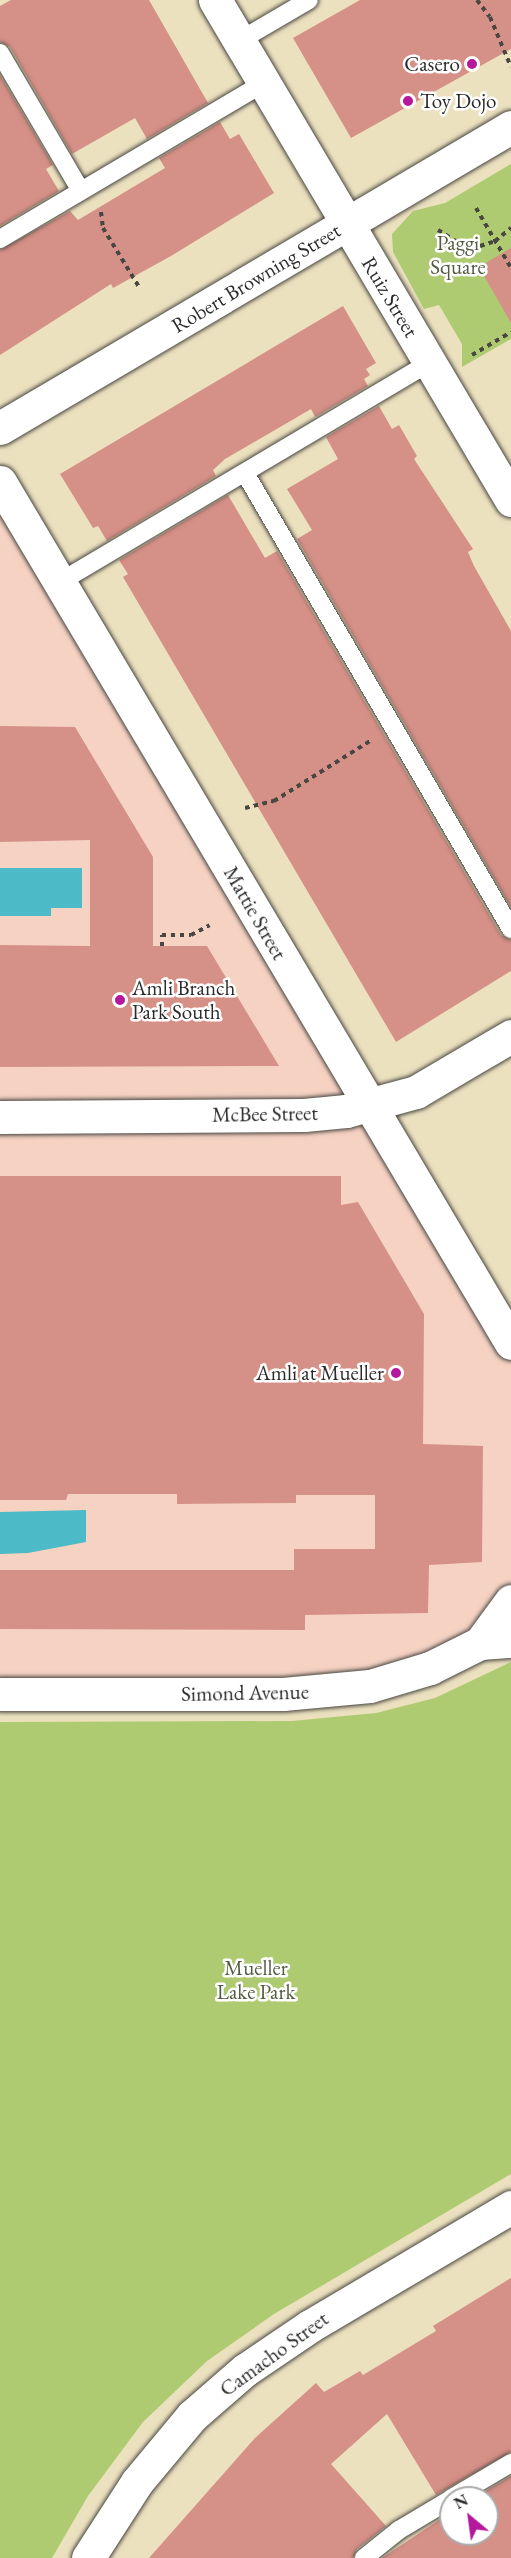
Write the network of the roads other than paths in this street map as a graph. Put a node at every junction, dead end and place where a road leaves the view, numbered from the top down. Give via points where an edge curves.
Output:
1 (215, 0) edge
2 (309, 0) edge
3 (240, 41) junction
4 (0, 53) edge
5 (264, 83) junction
6 (511, 127) edge
7 (86, 188) junction
8 (346, 224) junction
9 (0, 239) edge
10 (429, 363) junction
11 (0, 428) edge
12 (245, 473) junction
13 (0, 482) edge
14 (511, 500) edge
15 (60, 582) junction
16 (511, 929) edge
17 (511, 1036) edge
18 (370, 1106) junction
19 (0, 1117) edge
20 (511, 1343) edge
21 (511, 1601) edge
22 (496, 1642) edge
23 (0, 1694) edge
24 (511, 2207) edge
25 (511, 2463) edge
26 (472, 2486) edge
27 (439, 2506) edge
28 (88, 2558) edge
29 (364, 2558) edge

1 - 3 street, Ruiz Street
2 - 3 lane
3 - 5 street, Ruiz Street
4 - 7 lane
5 - 7 lane
5 - 8 street, Ruiz Street
6 - 8 street, Robert Browning Street
7 - 9 lane
8 - 10 street, Ruiz Street
8 - 11 street, Robert Browning Street
10 - 12 lane
10 - 14 street, Ruiz Street
12 - 15 lane
12 - 16 lane
13 - 15 street, Mattie Street
15 - 18 street, Mattie Street
17 - 18 street, McBee Street via 416,1092
18 - 19 street, McBee Street via 304,1115
18 - 20 street, Mattie Street
21 - 22 street, Simond Avenue
22 - 23 street, Simond Avenue via 370,1686 283,1694
24 - 28 street, Camacho Street via 310,2326 245,2370 192,2416 136,2482
25 - 26 lane
27 - 29 lane via 399,2530

